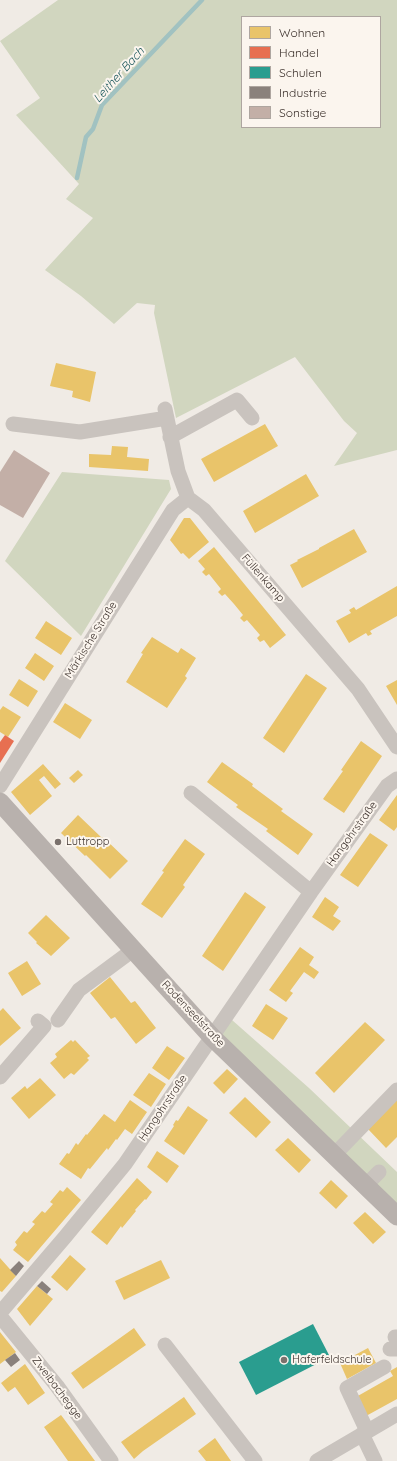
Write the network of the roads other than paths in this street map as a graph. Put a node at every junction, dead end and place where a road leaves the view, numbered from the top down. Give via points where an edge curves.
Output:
1 (252, 418) dead end
2 (13, 424) dead end
3 (170, 437) junction
4 (188, 498) junction
5 (395, 739) edge
6 (397, 779) edge
7 (0, 786) edge
8 (191, 793) dead end
9 (0, 802) edge
10 (311, 892) junction
11 (133, 950) junction
12 (58, 1020) dead end
13 (38, 1021) dead end
14 (212, 1037) junction
15 (0, 1077) edge
16 (397, 1090) edge
17 (334, 1155) junction
18 (397, 1216) edge
19 (0, 1313) edge
20 (0, 1316) edge
21 (165, 1345) dead end
22 (384, 1367) dead end
23 (397, 1414) edge
24 (365, 1432) junction
25 (111, 1461) edge
26 (255, 1461) edge
27 (317, 1461) edge
28 (375, 1461) edge

1 - 3 street via 237,400
2 - 3 street via 80,432 166,413
3 - 4 street
4 - 5 street, Füllenkamp via 204,510 306,627 358,689
4 - 7 street, Märkische Straße via 173,510
6 - 10 street, Hangohrstraße via 387,786
8 - 10 street
9 - 11 main road, Rodenseelstraße
10 - 14 street, Hangohrstraße
11 - 12 street via 79,990
11 - 14 main road, Rodenseelstraße
13 - 15 street via 44,1026
14 - 17 main road, Rodenseelstraße
14 - 19 street, Hangohrstraße via 125,1164
16 - 17 street
17 - 18 main road, Rodenseelstraße via 372,1178
20 - 25 street, Zweibachegge via 57,1386
21 - 26 street
22 - 24 street via 347,1388
23 - 24 street
24 - 27 street
24 - 28 street

